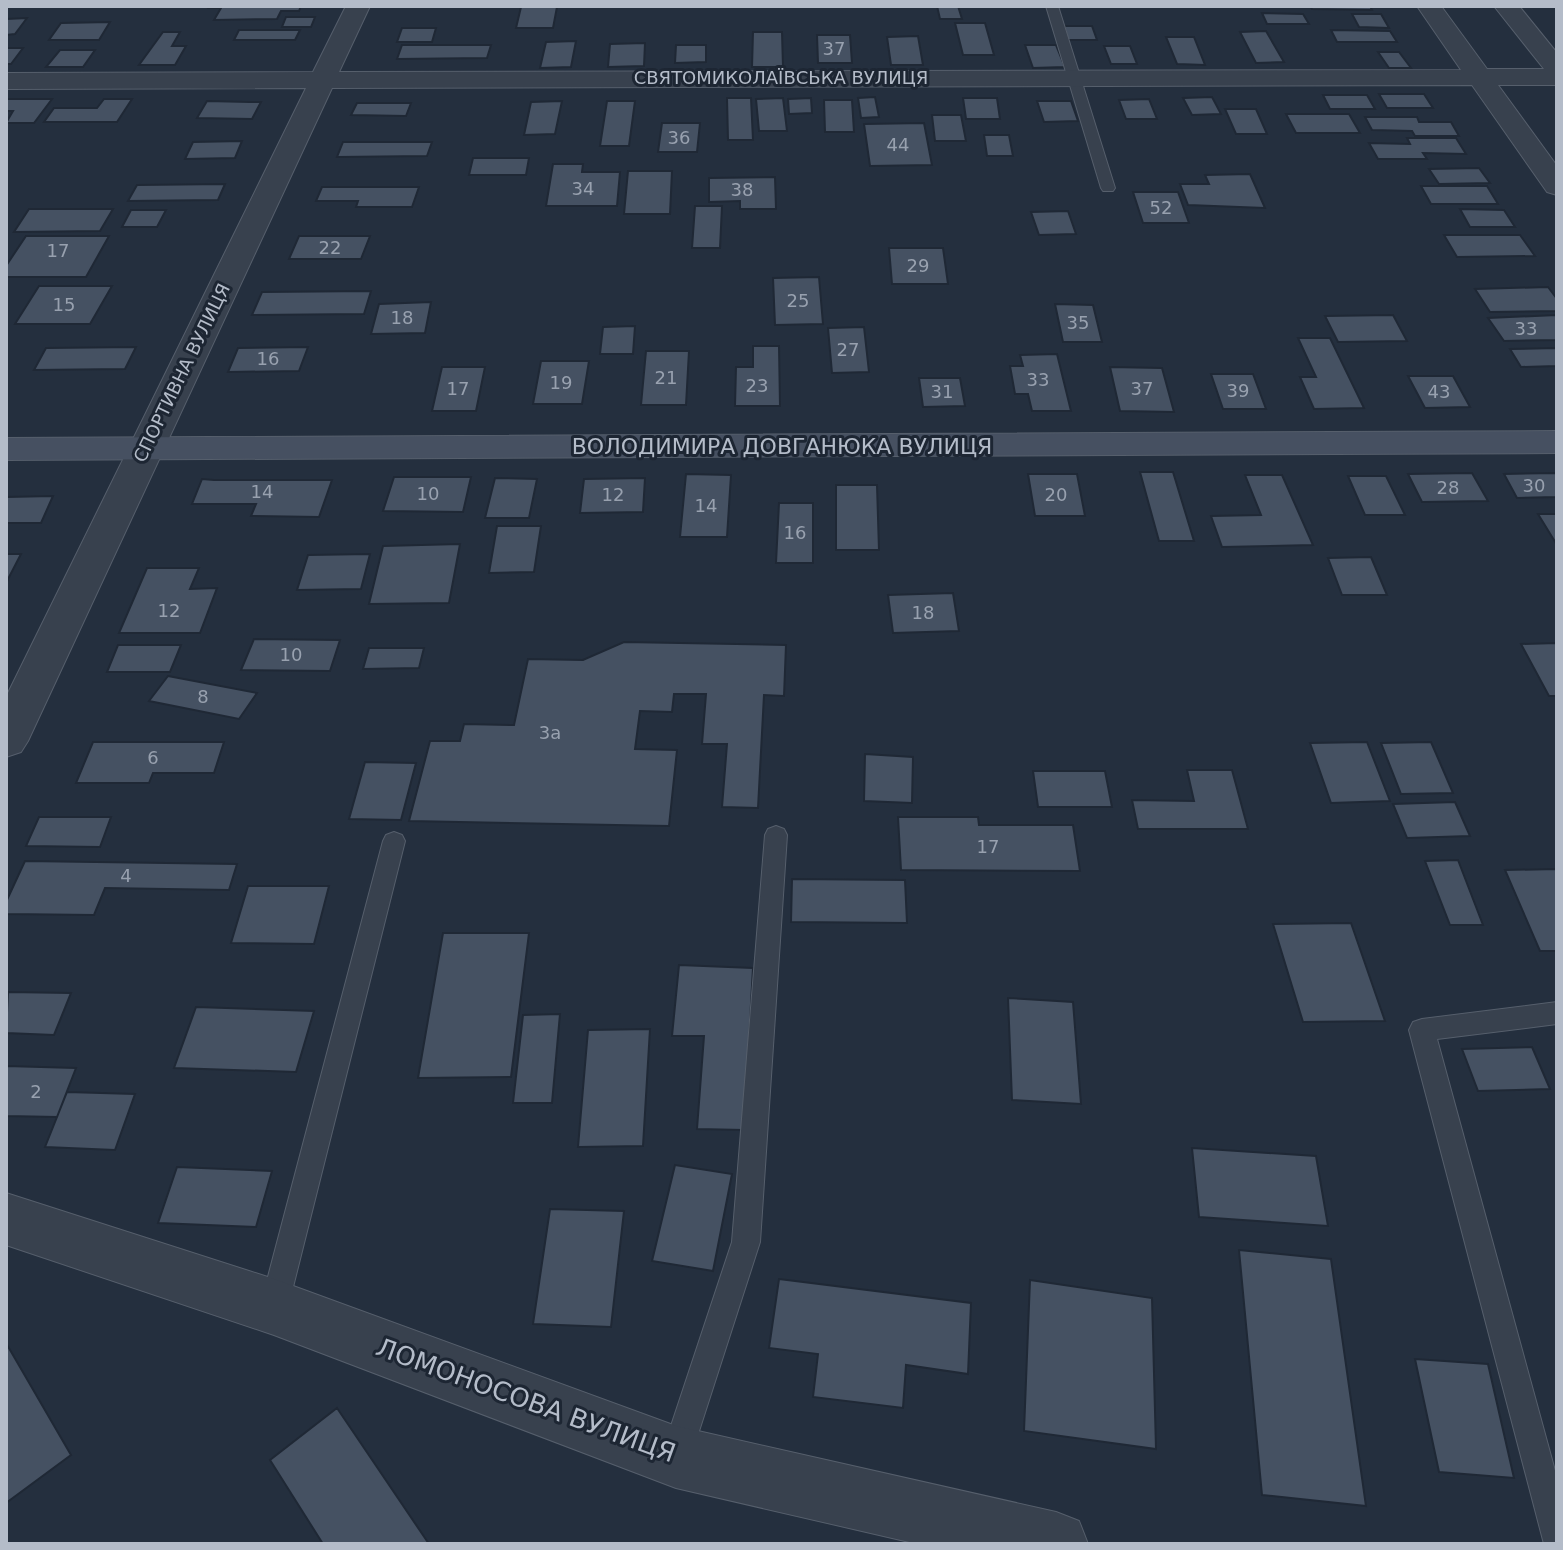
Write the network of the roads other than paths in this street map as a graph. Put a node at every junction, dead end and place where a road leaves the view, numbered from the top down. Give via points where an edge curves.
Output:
1 (358, 6) edge
2 (1052, 6) edge
3 (1429, 6) edge
4 (1506, 6) edge
5 (1557, 69) edge
6 (1075, 77) junction
7 (1479, 77) junction
8 (1557, 77) edge
9 (325, 80) junction
10 (6, 81) edge
11 (1557, 186) edge
12 (1108, 188) dead end
13 (1557, 442) edge
14 (6, 449) edge
15 (145, 449) junction
16 (6, 741) edge
17 (776, 835) dead end
18 (394, 841) dead end
19 (1557, 1013) edge
20 (6, 1219) edge
21 (274, 1307) junction
22 (676, 1457) junction
23 (1557, 1537) edge
24 (1056, 1544) edge

1 - 9 street, СПОРТИВНА ВУЛИЦЯ
2 - 6 lane
3 - 7 street
4 - 5 street
6 - 7 street, СВЯТОМИКОЛАЇВСЬКА ВУЛИЦЯ
6 - 9 street, СВЯТОМИКОЛАЇВСЬКА ВУЛИЦЯ
6 - 12 lane
7 - 8 street, СВЯТОМИКОЛАЇВСЬКА ВУЛИЦЯ
7 - 11 street
9 - 10 street, СВЯТОМИКОЛАЇВСЬКА ВУЛИЦЯ
9 - 15 street, СПОРТИВНА ВУЛИЦЯ
13 - 15 main road, ВОЛОДИМИРА ДОВГАНЮКА ВУЛИЦЯ
14 - 15 main road, ВОЛОДИМИРА ДОВГАНЮКА ВУЛИЦЯ
15 - 16 street, СПОРТИВНА ВУЛИЦЯ
17 - 22 lane via 746,1242
18 - 21 lane
19 - 23 lane via 1422,1030
20 - 21 street, ЛОМОНОСОВА ВУЛИЦЯ
21 - 22 street, ЛОМОНОСОВА ВУЛИЦЯ
22 - 24 street, ЛОМОНОСОВА ВУЛИЦЯ

